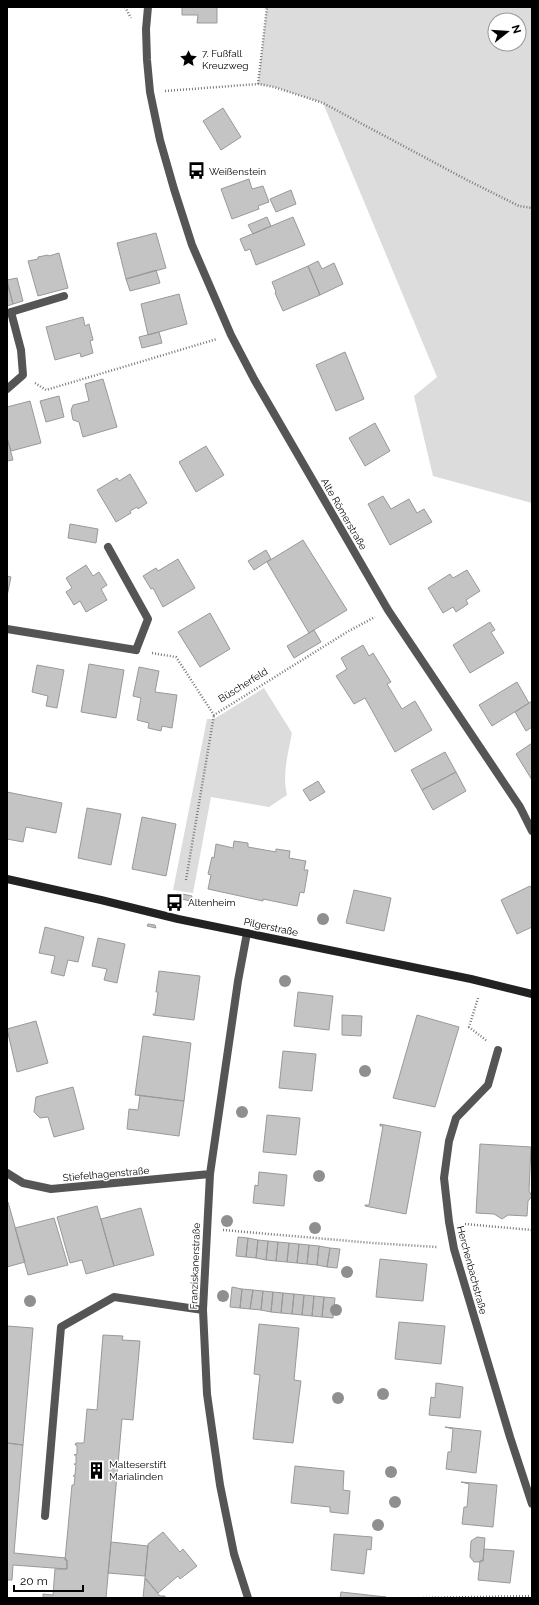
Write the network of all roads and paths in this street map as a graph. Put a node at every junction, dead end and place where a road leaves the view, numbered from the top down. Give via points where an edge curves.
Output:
1 (148, 7) edge
2 (267, 7) edge
3 (258, 84) junction
4 (150, 92) junction
5 (532, 208) edge
6 (64, 296) dead end
7 (231, 335) junction
8 (23, 375) junction
9 (7, 389) edge
10 (108, 547) dead end
11 (388, 610) junction
12 (7, 629) edge
13 (136, 650) junction
14 (214, 715) junction
15 (532, 831) edge
16 (7, 879) edge
17 (186, 880) dead end
18 (247, 933) junction
19 (483, 982) junction
20 (532, 994) edge
21 (498, 1050) joint
22 (7, 1173) edge
23 (210, 1174) junction
24 (449, 1222) junction
25 (206, 1228) junction
26 (532, 1230) edge
27 (454, 1248) junction
28 (203, 1310) junction
29 (532, 1504) edge
30 (45, 1516) dead end
31 (532, 1596) edge
32 (248, 1598) edge
33 (423, 1598) edge

1 - 4 street via 146,29
2 - 3 path
3 - 4 path
3 - 5 path via 323,103 467,180 519,206
4 - 7 street, Alte Römerstraße via 160,140 192,245
6 - 8 street via 11,312 21,350
7 - 8 path via 46,390
7 - 11 street, Alte Römerstraße
8 - 9 street
10 - 13 street via 148,619
11 - 14 path, Büscherfeld via 347,632
11 - 15 street, Alte Römerstraße via 520,807
12 - 13 street
13 - 14 path, Büscherfeld via 176,656
14 - 17 path
16 - 18 main road, Pilgerstraße
18 - 19 main road, Pilgerstraße
18 - 23 street, Franziskanerstraße
19 - 20 main road, Pilgerstraße
19 - 21 path via 470,1026
21 - 24 street, Herchenbachstraße via 488,1085 456,1118 449,1140 444,1178
22 - 23 street, Stiefelhagenstraße via 22,1183 51,1189
23 - 25 street, Franziskanerstraße
24 - 26 path
24 - 27 street, Herchenbachstraße
25 - 27 path
25 - 28 street, Franziskanerstraße
27 - 29 street, Herchenbachstraße
28 - 30 street via 114,1297 61,1327
28 - 32 street, Franziskanerstraße via 207,1394 220,1486 234,1554
31 - 33 path

